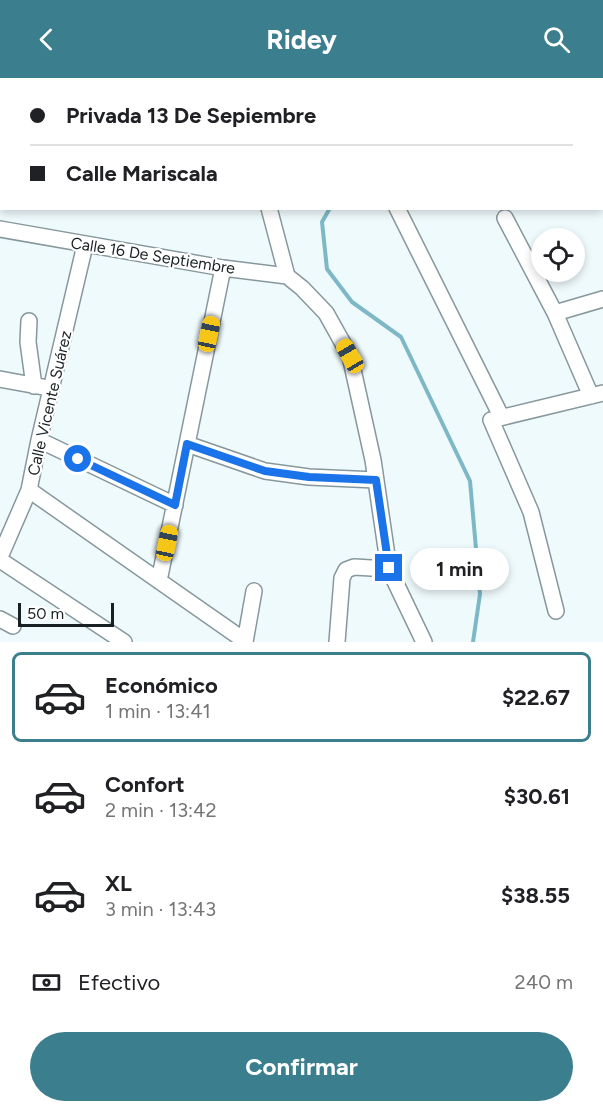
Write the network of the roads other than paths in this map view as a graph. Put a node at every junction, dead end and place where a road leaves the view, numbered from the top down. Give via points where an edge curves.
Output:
1 (270, 210) edge
2 (398, 210) edge
3 (505, 218) dead end
4 (0, 228) edge
5 (85, 245) junction
6 (223, 268) junction
7 (287, 276) junction
8 (603, 299) edge
9 (555, 313) junction
10 (29, 321) dead end
11 (0, 379) edge
12 (34, 386) junction
13 (52, 389) junction
14 (597, 395) edge
15 (496, 418) junction
16 (39, 440) junction
17 (187, 444) junction
18 (376, 480) junction
19 (29, 490) junction
20 (175, 505) junction
21 (0, 558) edge
22 (389, 568) junction
23 (159, 581) junction
24 (254, 591) dead end
25 (556, 610) dead end
26 (124, 642) edge
27 (245, 642) edge
28 (337, 642) edge
29 (424, 642) edge

1 - 7 street
2 - 15 street
3 - 9 street
4 - 5 street, Calle 16 De Septiembre
5 - 6 street, Calle 16 De Septiembre
5 - 13 street, Calle Vicente Suárez
6 - 7 street, Calle 16 De Septiembre
6 - 17 street
7 - 18 street via 326,313 350,356
8 - 9 street
9 - 14 street
10 - 12 street
11 - 12 street
12 - 13 street
13 - 16 street, Calle Vicente Suárez
14 - 15 street
15 - 25 street via 531,512
16 - 19 street, Calle Vicente Suárez
16 - 20 street
17 - 18 street via 265,471
17 - 20 street
18 - 22 street
19 - 21 street, Calle Vicente Suárez
19 - 23 street
20 - 23 street
21 - 26 street
22 - 28 street via 346,570
22 - 29 street
23 - 27 street
24 - 27 street

